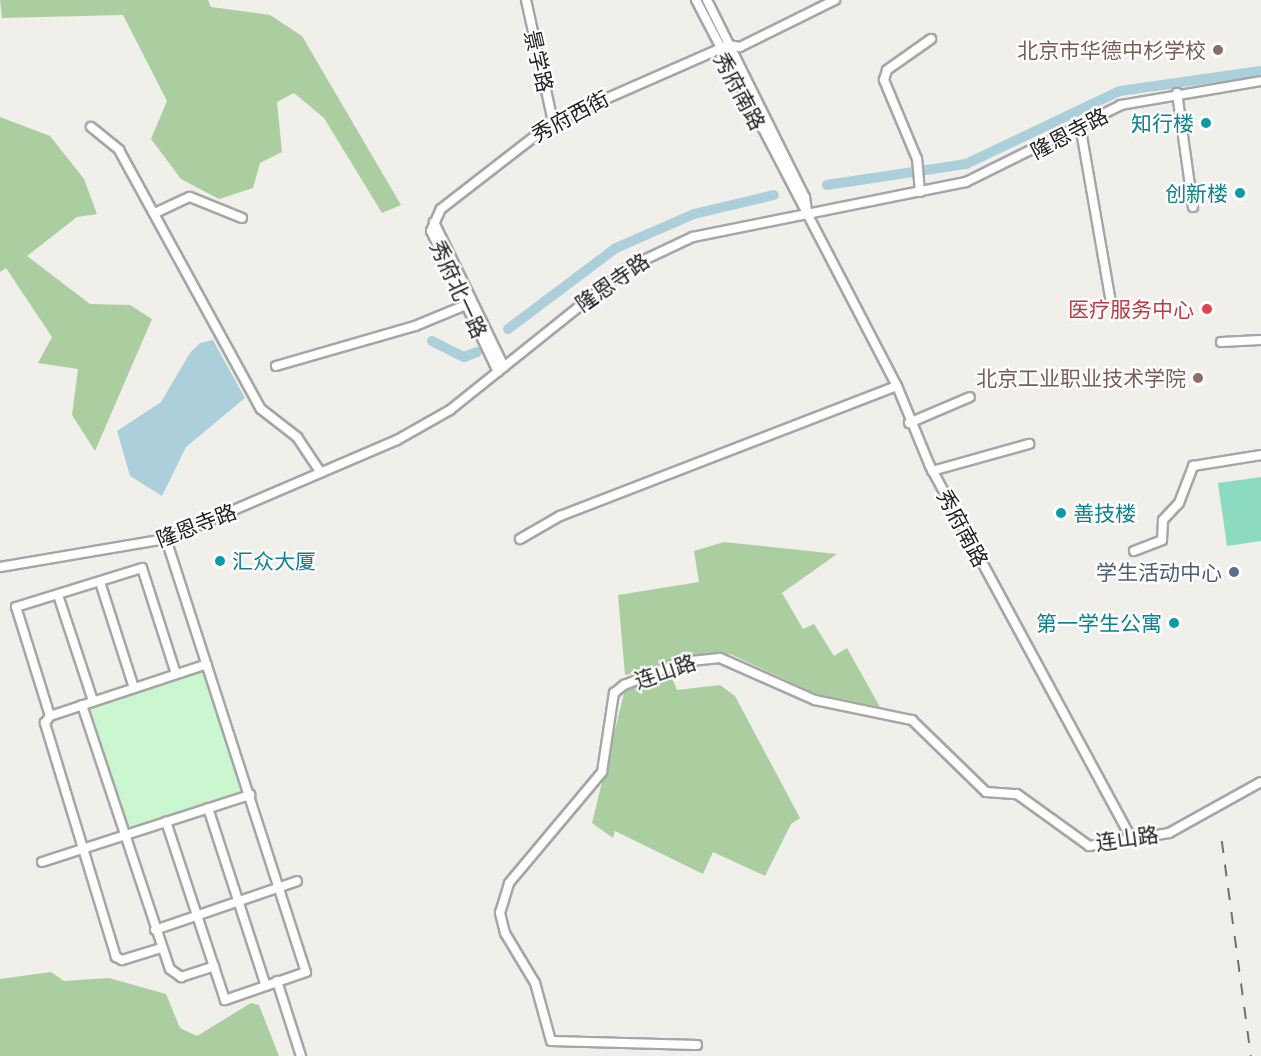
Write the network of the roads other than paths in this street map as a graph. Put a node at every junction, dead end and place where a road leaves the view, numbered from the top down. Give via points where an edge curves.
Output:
1 (526, 0) edge
2 (696, 0) edge
3 (707, 0) edge
4 (835, 0) edge
5 (932, 39) dead end
6 (728, 45) junction
7 (718, 49) junction
8 (1261, 81) edge
9 (1177, 93) junction
10 (553, 122) junction
11 (1080, 125) junction
12 (91, 127) dead end
13 (920, 189) junction
14 (1193, 207) dead end
15 (807, 212) junction
16 (155, 213) junction
17 (242, 218) dead end
18 (434, 222) junction
19 (1111, 302) dead end
20 (466, 305) junction
21 (1261, 340) edge
22 (1221, 342) dead end
23 (276, 366) dead end
24 (501, 369) junction
25 (897, 386) junction
26 (970, 397) dead end
27 (909, 423) junction
28 (1029, 444) dead end
29 (1261, 455) edge
30 (932, 471) junction
31 (321, 473) junction
32 (166, 539) junction
33 (520, 539) dead end
34 (1134, 551) dead end
35 (0, 567) edge
36 (100, 582) junction
37 (58, 595) junction
38 (207, 664) junction
39 (176, 674) junction
40 (134, 688) junction
41 (93, 701) junction
42 (82, 705) junction
43 (50, 716) junction
44 (1261, 782) edge
45 (249, 795) junction
46 (208, 808) junction
47 (166, 822) junction
48 (124, 836) junction
49 (1131, 839) junction
50 (82, 849) junction
51 (42, 862) dead end
52 (297, 881) dead end
53 (279, 888) junction
54 (239, 902) junction
55 (198, 915) junction
56 (155, 930) junction
57 (161, 948) junction
58 (214, 966) junction
59 (277, 981) junction
60 (266, 986) junction
61 (697, 1045) dead end
62 (301, 1056) edge

1 - 10 street, 景学路
2 - 7 street, 秀府南路
3 - 6 street, 秀府南路
4 - 6 street, 秀府西街 via 740,47
5 - 13 street via 887,70 884,80 917,159
6 - 7 street, 秀府西街
6 - 15 street, 秀府南路 via 805,198
7 - 10 street, 秀府西街
7 - 15 street, 秀府南路
8 - 9 street, 隆恩寺路
9 - 11 street, 隆恩寺路 via 1121,105
9 - 14 street
10 - 18 street, 秀府西街 via 494,164 441,209
11 - 13 street, 隆恩寺路 via 991,173
11 - 19 street
12 - 16 street via 119,150
13 - 15 street, 隆恩寺路
15 - 24 street, 隆恩寺路 via 709,232 652,254 602,286
15 - 25 street, 秀府南路
16 - 17 street via 190,197
16 - 31 street via 261,409 297,437
18 - 20 street, 秀府北一路 via 431,231
18 - 24 street, 秀府北一路
20 - 23 street via 415,326
20 - 24 street, 秀府北一路
21 - 22 street
24 - 31 street, 隆恩寺路 via 432,422
25 - 27 street, 秀府南路
25 - 33 street via 752,447 560,516
26 - 27 street
27 - 30 street, 秀府南路
28 - 30 street
29 - 34 street via 1193,466 1179,503 1163,520 1161,540
30 - 49 street, 秀府南路
31 - 32 street, 隆恩寺路
32 - 35 street, 隆恩寺路
32 - 38 street
36 - 37 street
36 - 39 street via 142,568
36 - 40 street
37 - 41 street
37 - 43 street via 16,608
38 - 39 street
38 - 45 street
39 - 40 street
40 - 41 street
41 - 42 street
42 - 43 street
42 - 48 street
43 - 50 street via 48,736
44 - 49 street, 连山路 via 1170,833
45 - 46 street
45 - 53 street
46 - 47 street
46 - 54 street
47 - 48 street
47 - 55 street
48 - 50 street
48 - 56 street
49 - 61 street, 连山路 via 1089,846 1017,794 986,792 912,720 815,700 720,658 682,662 624,685 614,693 602,772 509,883 500,913 505,933 535,982 551,1041
50 - 51 street
50 - 57 street via 116,957 122,960
52 - 53 street
53 - 54 street
53 - 59 street via 306,972
54 - 55 street
54 - 60 street
55 - 56 street
55 - 58 street
56 - 57 street
57 - 58 street via 170,969 181,977
58 - 60 street via 225,1000
59 - 60 street
59 - 62 street

